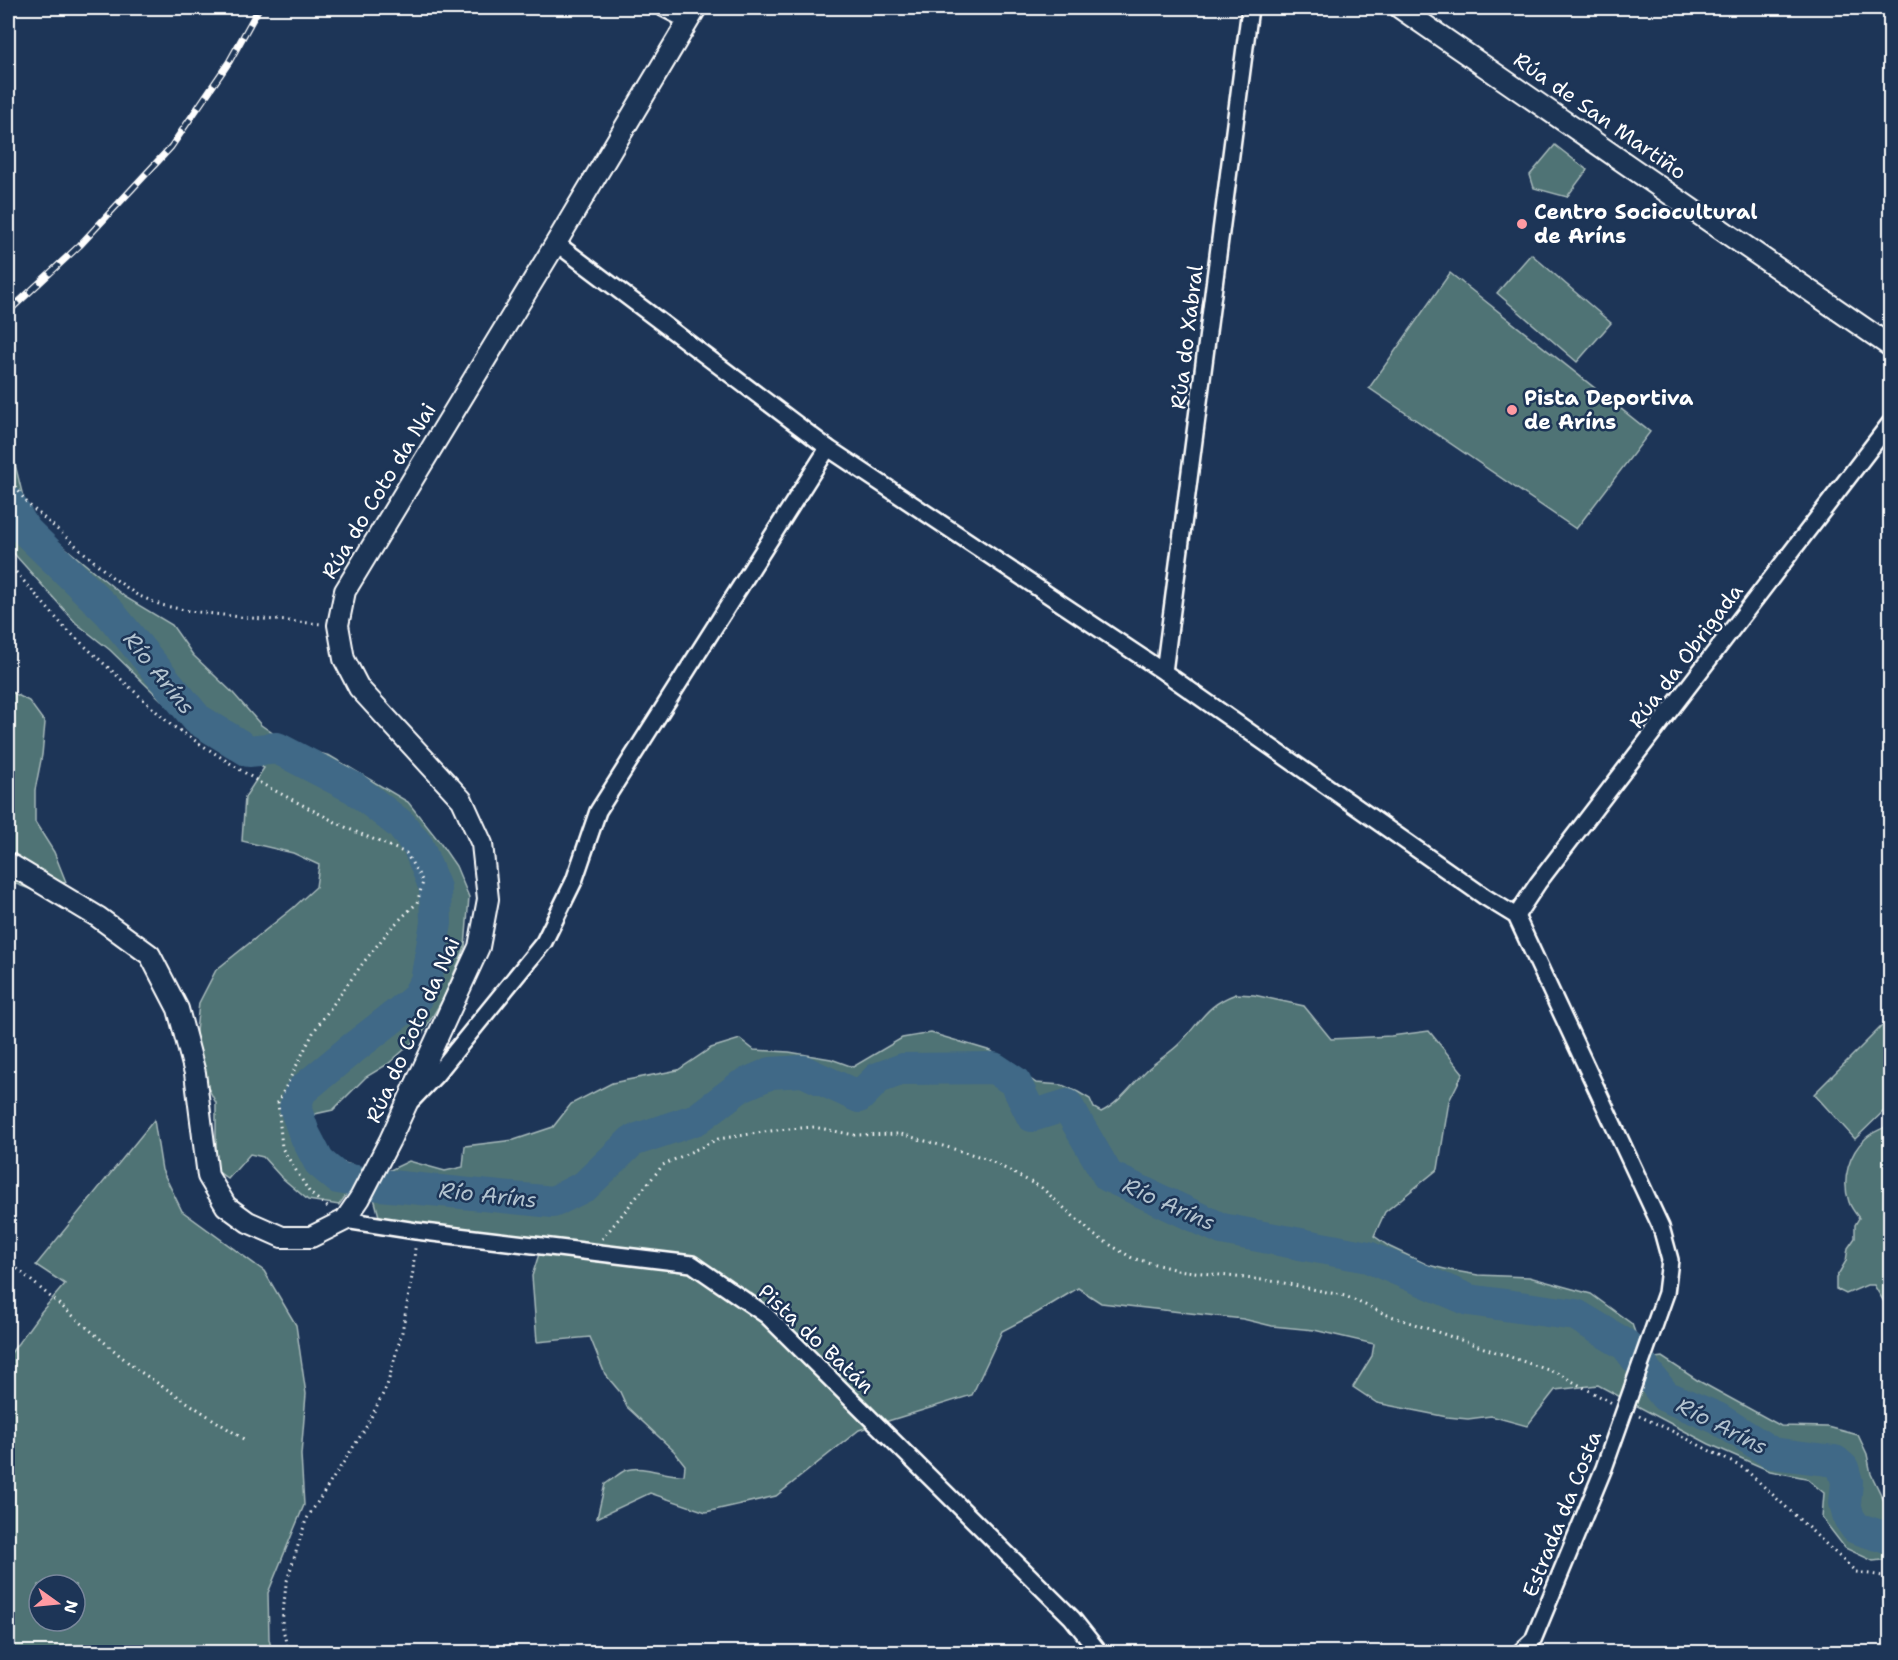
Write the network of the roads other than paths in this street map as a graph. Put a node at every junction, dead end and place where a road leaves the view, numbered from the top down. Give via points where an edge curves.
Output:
1 (663, 8) edge
2 (1250, 8) edge
3 (1400, 8) edge
4 (692, 14) edge
5 (556, 243) junction
6 (1890, 346) edge
7 (1890, 423) edge
8 (828, 448) junction
9 (1164, 672) junction
10 (8, 863) edge
11 (1516, 916) junction
12 (403, 1108) junction
13 (345, 1220) junction
14 (1099, 1653) edge
15 (1520, 1653) edge

1 - 4 street, Rúa do Coto da Nai
2 - 9 street, Rúa do Xabral
3 - 6 street, Rúa de San Martiño
4 - 5 street, Rúa do Coto da Nai
5 - 8 street
5 - 12 street, Rúa do Coto da Nai via 345,591 338,625 344,659 359,688 462,800 482,844 488,899 479,947
7 - 11 street, Rúa da Obrigada
8 - 9 street
8 - 12 street via 598,811 574,881 544,942 436,1075
9 - 11 street
10 - 13 street via 98,917 150,955 178,1009 195,1073 208,1176 226,1206 282,1238 311,1237
11 - 15 street, Estrada da Costa via 1661,1227 1670,1260 1666,1293 1605,1468 1533,1640
12 - 13 street, Rúa do Coto da Nai via 360,1198
13 - 14 street, Pista do Batán via 692,1264 766,1315 1072,1618

